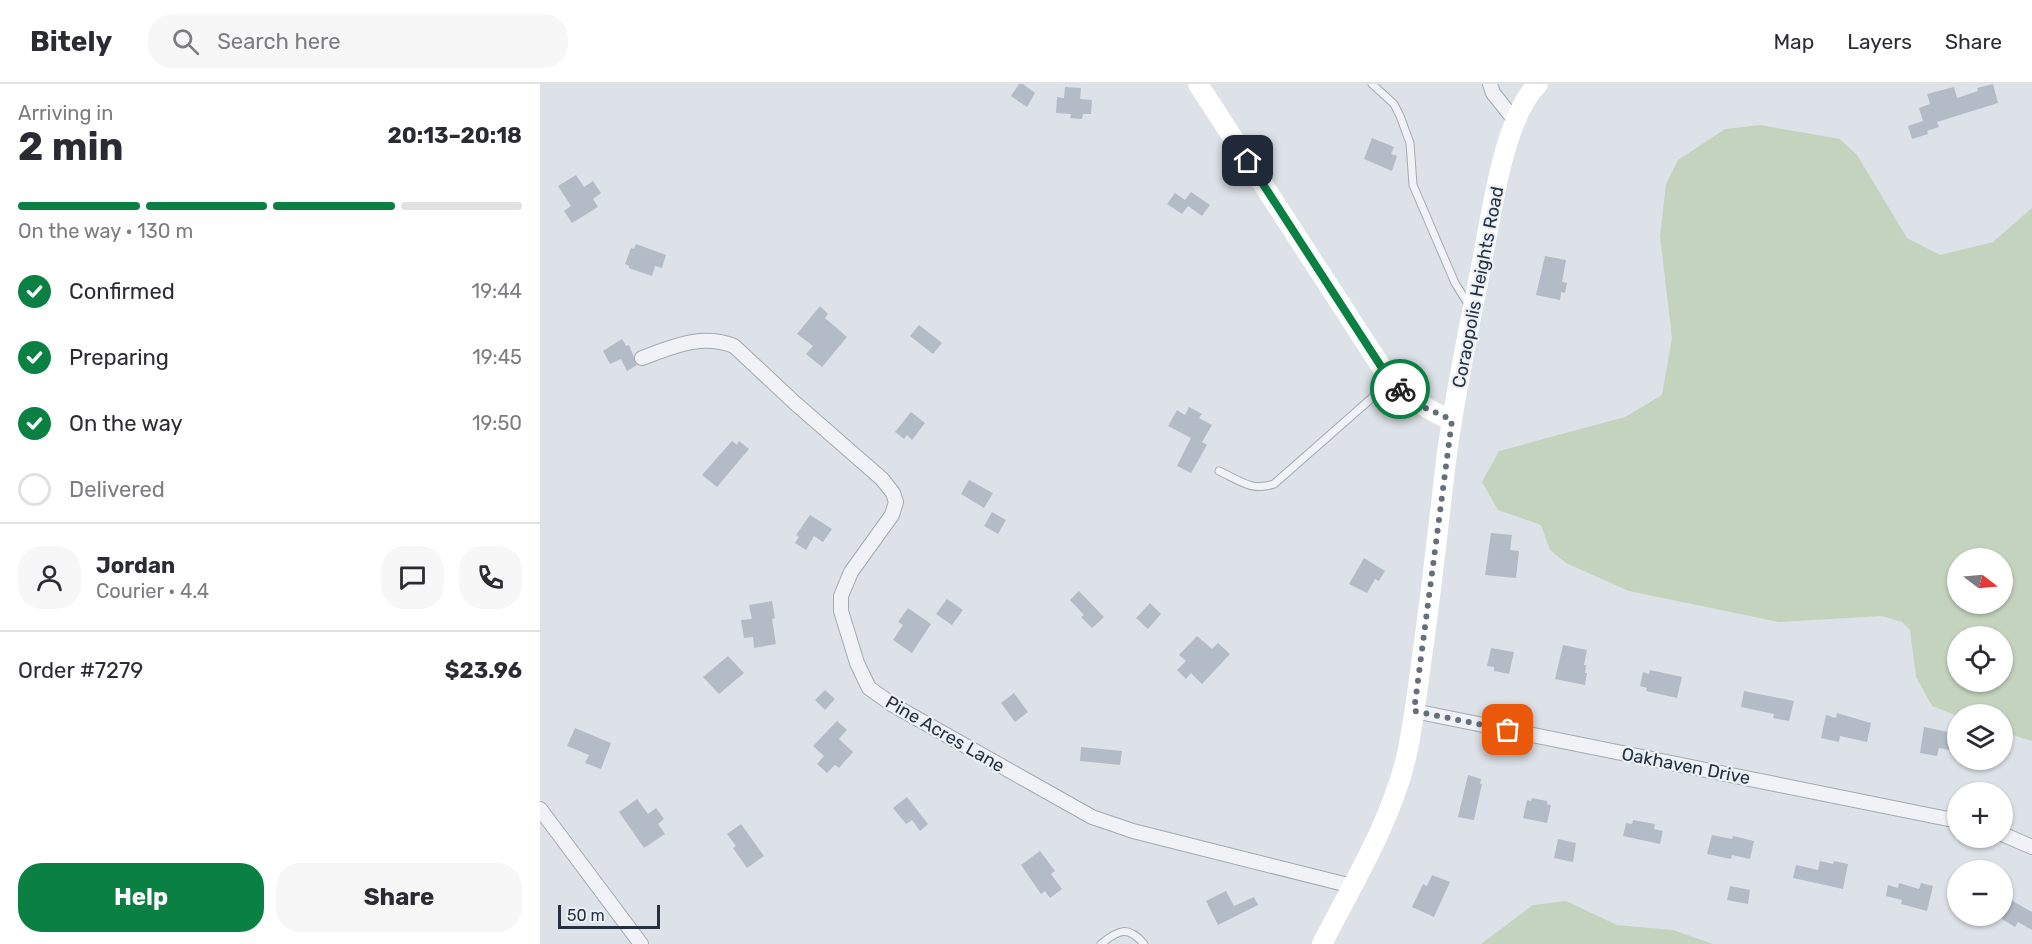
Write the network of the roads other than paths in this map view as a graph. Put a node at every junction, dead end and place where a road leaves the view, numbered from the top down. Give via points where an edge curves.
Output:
1 (1198, 84) edge
2 (1372, 84) edge
3 (1490, 84) edge
4 (1538, 84) edge
5 (1516, 122) junction
6 (1473, 311) junction
7 (642, 358) dead end
8 (1392, 380) junction
9 (1452, 420) junction
10 (1219, 471) dead end
11 (1414, 711) junction
12 (540, 809) edge
13 (1947, 819) edge
14 (2013, 839) edge
15 (2032, 848) edge
16 (1352, 886) junction
17 (641, 944) edge
18 (1101, 944) edge
19 (1144, 944) edge
20 (1322, 944) edge

1 - 8 street
2 - 6 lane via 1394,104 1400,116 1410,143 1413,185 1455,283
3 - 5 street
4 - 5 street, Coraopolis Heights Road via 1528,94
5 - 6 street, Coraopolis Heights Road via 1505,154
6 - 9 street, Coraopolis Heights Road
7 - 16 street, Pine Acres Lane via 680,344 706,340 734,346 893,493 896,502 892,514 851,572 841,596 841,611 869,688 1092,817 1133,831
8 - 9 street via 1419,405
8 - 10 lane via 1274,484 1251,487
9 - 11 street, Coraopolis Heights Road
11 - 13 street, Oakhaven Drive
11 - 16 street, Coraopolis Heights Road via 1406,759 1389,807
12 - 17 street
14 - 15 street
16 - 20 street, Coraopolis Heights Road
18 - 19 lane via 1116,932 1136,934

